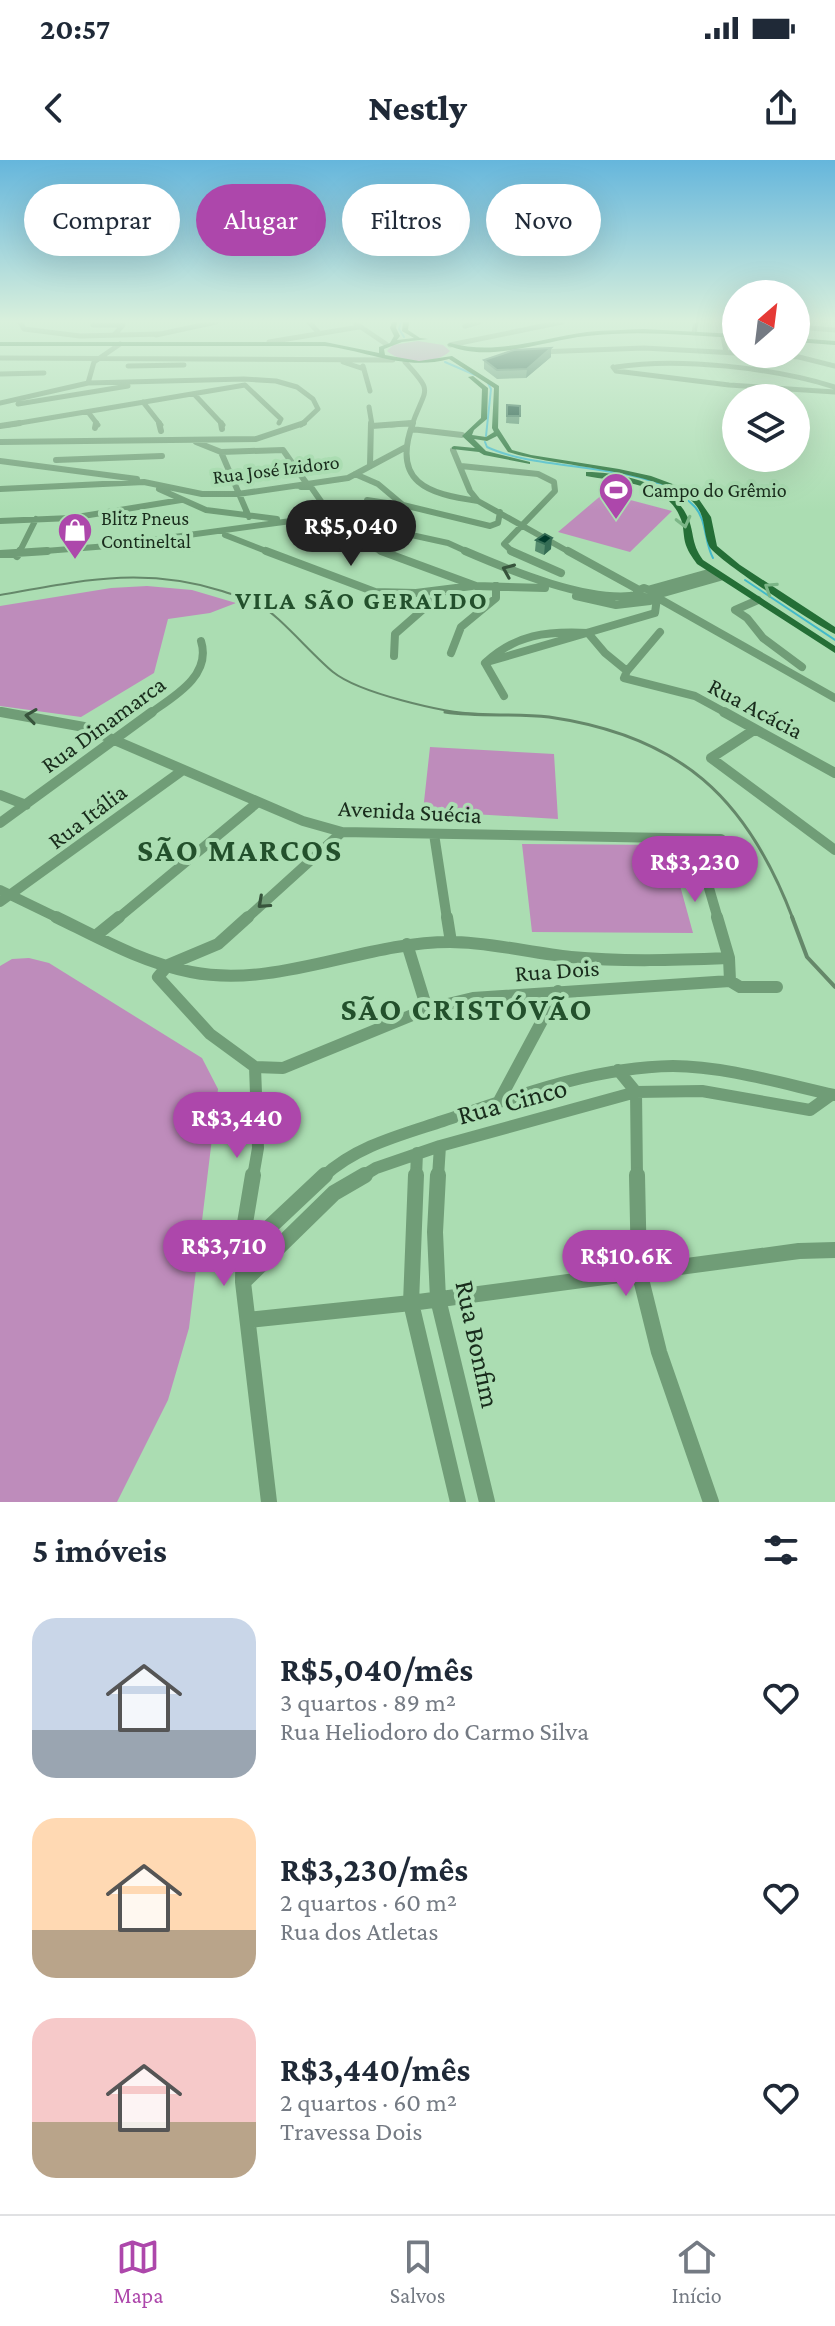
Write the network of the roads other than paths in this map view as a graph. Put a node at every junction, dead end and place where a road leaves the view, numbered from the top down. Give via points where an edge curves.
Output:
1 (81, 385) edge
2 (132, 385) edge
3 (287, 385) edge
4 (368, 385) edge
5 (425, 385) edge
6 (481, 385) edge
7 (494, 385) edge
8 (810, 389) edge
9 (835, 390) edge
10 (370, 391) dead end
11 (194, 394) junction
12 (143, 402) junction
13 (1, 405) edge
14 (369, 407) dead end
15 (88, 412) junction
16 (279, 423) dead end
17 (0, 426) edge
18 (372, 426) junction
19 (411, 426) junction
20 (95, 428) dead end
21 (222, 429) dead end
22 (161, 431) dead end
23 (497, 433) junction
24 (469, 436) junction
25 (256, 439) junction
26 (186, 440) junction
27 (207, 440) junction
28 (0, 442) edge
29 (199, 443) junction
30 (406, 447) junction
31 (454, 449) junction
32 (258, 450) junction
33 (478, 450) junction
34 (221, 452) junction
35 (162, 456) dead end
36 (0, 461) edge
37 (23, 462) junction
38 (370, 466) junction
39 (461, 466) junction
40 (526, 473) junction
41 (355, 474) junction
42 (113, 476) junction
43 (132, 480) junction
44 (144, 482) junction
45 (94, 483) junction
46 (522, 483) dead end
47 (307, 484) junction
48 (0, 489) edge
49 (239, 495) junction
50 (181, 500) junction
51 (367, 500) dead end
52 (478, 501) junction
53 (403, 505) junction
54 (500, 512) junction
55 (249, 517) junction
56 (36, 519) junction
57 (318, 519) junction
58 (0, 521) edge
59 (262, 521) junction
60 (291, 523) junction
61 (310, 524) junction
62 (522, 524) junction
63 (225, 535) junction
64 (18, 555) junction
65 (0, 557) edge
66 (737, 567) junction
67 (561, 573) dead end
68 (716, 574) junction
69 (476, 586) junction
70 (496, 586) junction
71 (651, 589) junction
72 (444, 591) junction
73 (416, 593) junction
74 (642, 596) junction
75 (758, 600) junction
76 (657, 601) junction
77 (427, 607) junction
78 (640, 616) junction
79 (686, 616) junction
80 (835, 631) edge
81 (660, 632) dead end
82 (588, 633) junction
83 (201, 641) dead end
84 (499, 648) junction
85 (835, 650) edge
86 (451, 653) dead end
87 (394, 656) dead end
88 (505, 658) junction
89 (485, 663) junction
90 (802, 667) dead end
91 (627, 671) junction
92 (504, 696) dead end
93 (835, 698) edge
94 (0, 712) edge
95 (754, 730) junction
96 (115, 740) junction
97 (183, 770) junction
98 (835, 773) edge
99 (0, 795) edge
100 (258, 802) junction
101 (26, 805) junction
102 (0, 823) edge
103 (342, 832) junction
104 (434, 834) junction
105 (721, 839) dead end
106 (695, 840) junction
107 (835, 850) edge
108 (0, 890) edge
109 (14, 895) junction
110 (0, 902) edge
111 (98, 934) junction
112 (451, 942) junction
113 (407, 944) junction
114 (140, 955) junction
115 (189, 957) junction
116 (729, 958) junction
117 (168, 965) junction
118 (730, 981) junction
119 (777, 987) dead end
120 (558, 991) junction
121 (427, 1009) junction
122 (255, 1067) junction
123 (618, 1070) junction
124 (636, 1092) junction
125 (833, 1095) edge
126 (499, 1101) junction
127 (440, 1146) junction
128 (417, 1153) junction
129 (835, 1250) edge
130 (242, 1253) junction
131 (639, 1271) junction
132 (243, 1282) junction
133 (438, 1299) junction
134 (411, 1303) junction
135 (248, 1320) junction
136 (269, 1502) edge
137 (458, 1502) edge
138 (487, 1502) edge
139 (711, 1502) edge

1 - 13 street
2 - 13 street
3 - 25 street via 300,388 318,409 301,425
4 - 10 street
5 - 19 street
6 - 24 main road via 484,419
7 - 23 main road
8 - 9 street
11 - 12 street
11 - 16 street via 245,385 281,419
11 - 21 street
12 - 15 street
12 - 22 street
14 - 18 street
15 - 17 street
15 - 20 street
18 - 19 street
18 - 38 street
19 - 24 street
19 - 30 street
23 - 24 main road via 493,438
23 - 66 main road via 517,454 638,474 669,485 702,508 713,547
24 - 31 street
24 - 33 main road
25 - 27 street
25 - 32 street
26 - 27 street
26 - 28 street
26 - 29 street
27 - 29 street
29 - 34 street
30 - 38 street, Rua José Izidoro
30 - 52 street via 403,465 408,475 440,496
31 - 33 main road
31 - 39 street
32 - 34 street
32 - 47 street via 283,450
33 -> 68 main road via 659,490 682,512 688,547
34 - 49 street
35 - 37 street
36 - 37 street
37 - 42 street
38 - 41 street, Rua José Izidoro
39 - 40 street
39 - 52 street
40 - 46 street
40 - 62 street via 546,476 557,486
41 - 47 street, Rua José Izidoro
41 - 53 street via 378,484
42 - 43 street
42 - 45 street
43 - 44 street
43 - 45 street
44 - 49 street, Rua José Izidoro via 202,494
44 - 50 street
45 - 48 street
47 - 49 street, Rua José Izidoro
49 - 55 street
49 - 57 street via 311,487 325,507
50 - 55 street
50 - 56 street
51 - 53 street
52 - 54 street
53 - 54 street via 490,526 498,523
54 - 62 street
55 - 59 street
56 - 58 street
56 - 64 street
57 - 60 street
57 - 61 street
74 -> 57 street via 615,597 543,582 448,543 353,521
59 - 60 street
59 - 60 street
59 - 64 street
60 - 61 street
60 - 63 street
61 - 69 street
62 - 67 street via 504,544
62 - 74 street
63 - 64 street via 111,551
63 - 73 street via 360,588
64 - 65 street
66 - 68 main road via 735,574
80 -> 66 main road
68 - 71 street
68 - 75 main road
68 - 76 street
69 - 70 street
69 - 72 street
70 - 74 street via 549,588 616,605
70 - 86 street via 496,598 469,617 454,637
71 - 74 street
71 - 76 street
72 - 73 street
72 - 77 street
73 - 77 street
74 - 76 street
74 - 78 street
75 - 85 main road
75 - 90 street via 735,610
76 - 78 street
76 - 79 street
76 - 79 street
77 - 87 street via 395,634
78 - 82 street
79 - 93 street
81 - 91 street
82 - 84 street via 534,634 513,638
82 - 88 street
82 - 91 street, Rua Acácia
83 - 96 street, Rua Dinamarca via 205,650 195,678
84 - 88 street
84 - 89 street
88 - 89 street
89 - 92 street
91 - 95 street, Rua Acácia via 624,678 695,696
96 -> 94 street, Avenida Suécia via 60,720
95 - 98 street, Rua Acácia
95 - 107 street via 711,758
96 - 97 street, Avenida Suécia
96 - 101 street, Rua Dinamarca
97 - 100 street, Avenida Suécia
97 - 109 street, Rua Itália
99 - 101 street
100 - 103 street, Avenida Suécia
100 - 111 street
101 - 102 street, Rua Dinamarca
103 - 104 street, Avenida Suécia
103 -> 115 street via 218,944
104 - 106 street, Avenida Suécia
104 - 112 street
105 - 106 street, Avenida Suécia
106 - 116 street
108 - 109 street
109 - 110 street, Rua Itália
109 - 111 street
111 - 114 street
112 - 113 street
112 - 116 street via 635,961
113 - 117 street via 313,965 234,974 194,973
113 - 121 street
114 - 115 street
114 - 117 street
115 - 117 street
116 - 118 street
117 - 122 street via 158,977 210,1034
118 - 119 street, Rua Dois via 740,987
118 - 120 street, Rua Dois
120 - 121 street, Rua Dois via 473,998
120 - 126 street
121 - 122 street, Rua Dois via 283,1068
122 - 130 street via 258,1148
123 - 124 street
123 - 125 street, Rua Cinco via 675,1066
123 - 126 street, Rua Cinco
124 - 125 street, Rua Cinco via 709,1092 810,1110
124 - 127 street, Rua Cinco
124 - 131 street
126 - 130 street, Rua Cinco via 364,1148 330,1170
127 - 128 street, Rua Cinco
127 - 133 street, Rua Bonfim
128 - 132 street, Rua Cinco via 376,1168 334,1193
128 - 134 street
129 - 131 street
130 - 132 street
131 - 133 street
131 - 139 street via 659,1352
132 - 135 street
133 - 134 street
133 - 138 street, Rua Bonfim
134 - 135 street
134 - 137 street
135 - 136 street

